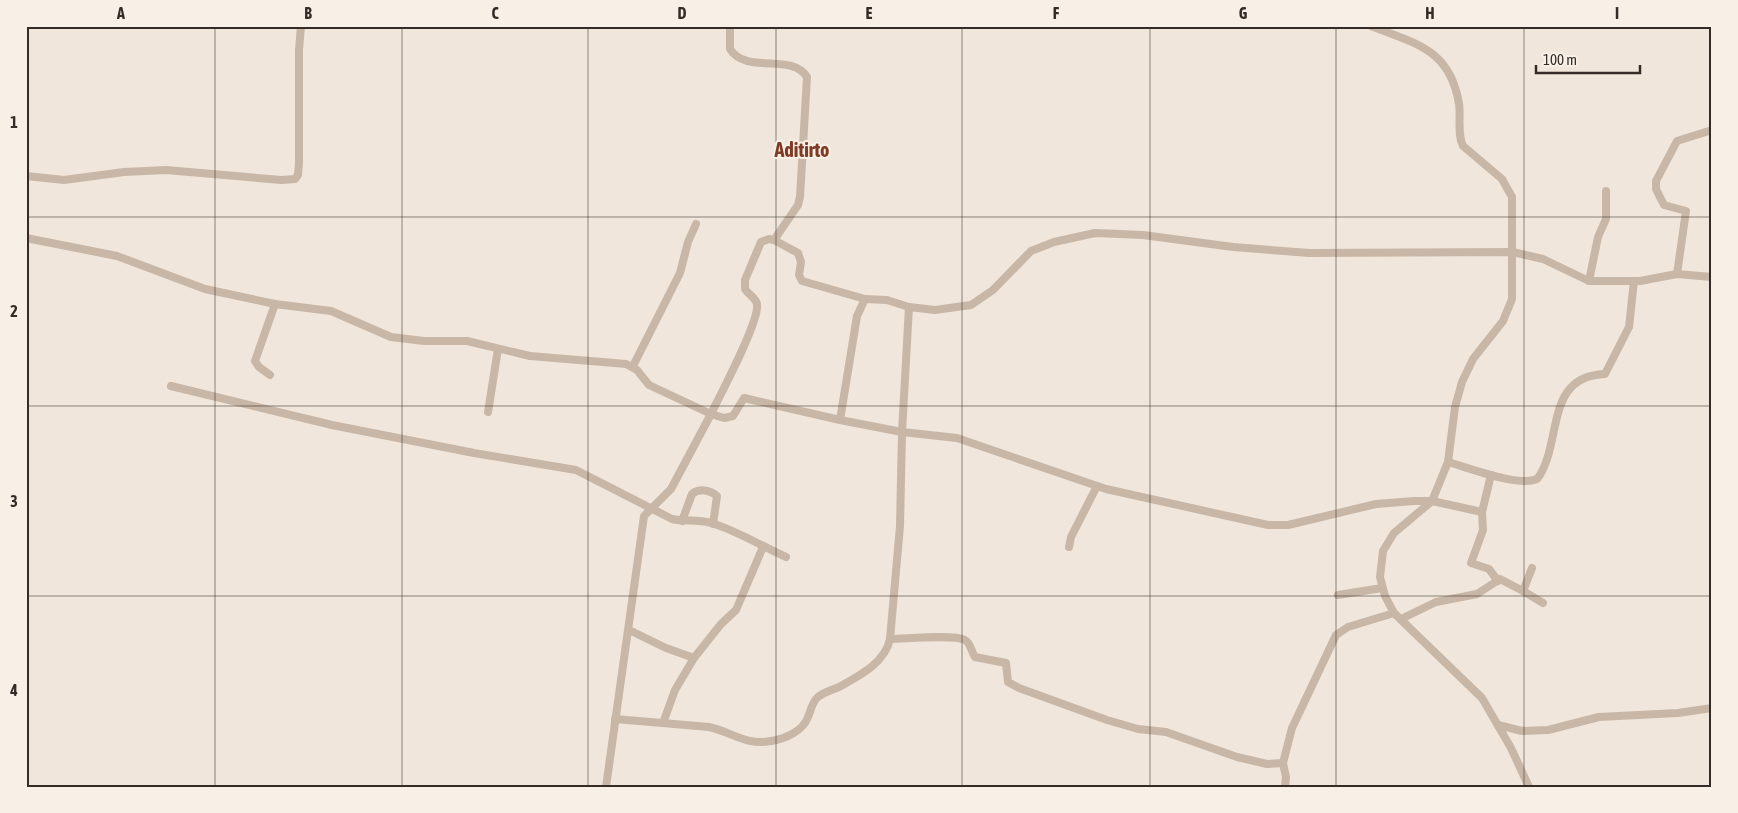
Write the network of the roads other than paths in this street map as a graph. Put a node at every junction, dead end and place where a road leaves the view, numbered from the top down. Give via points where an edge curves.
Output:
1 (301, 26) edge
2 (730, 26) edge
3 (1371, 26) edge
4 (1712, 130) edge
5 (26, 176) edge
6 (1606, 191) dead end
7 (696, 224) dead end
8 (26, 238) edge
9 (774, 240) junction
10 (1513, 252) junction
11 (1677, 274) junction
12 (1712, 277) edge
13 (1589, 281) junction
14 (1634, 281) junction
15 (865, 299) junction
16 (275, 304) junction
17 (909, 307) junction
18 (498, 349) junction
19 (633, 366) junction
20 (270, 375) dead end
21 (171, 386) dead end
22 (488, 412) dead end
23 (711, 414) junction
24 (840, 420) junction
25 (902, 432) junction
26 (1448, 462) junction
27 (1491, 475) junction
28 (1097, 486) junction
29 (1432, 501) junction
30 (650, 509) junction
31 (1482, 512) junction
32 (682, 521) junction
33 (713, 524) junction
34 (763, 547) junction
35 (1069, 547) dead end
36 (786, 556) dead end
37 (1532, 568) dead end
38 (1498, 581) junction
39 (1382, 588) junction
40 (1523, 590) junction
41 (1338, 594) dead end
42 (1543, 603) dead end
43 (1394, 613) junction
44 (1401, 619) junction
45 (629, 630) junction
46 (890, 639) junction
47 (694, 658) junction
48 (1712, 708) edge
49 (615, 719) junction
50 (663, 723) junction
51 (1498, 725) junction
52 (1283, 763) junction
53 (606, 787) edge
54 (1285, 787) edge
55 (1528, 787) edge

1 - 5 street via 299,162 295,179 166,170 64,180
2 - 9 street via 730,49 737,58 798,67 808,77 800,197
3 - 10 street via 1431,52 1450,72 1459,106 1463,146 1502,179 1512,197
4 - 11 street via 1677,141 1656,181 1664,205 1686,211
6 - 13 street via 1606,218 1598,237
7 - 19 street via 680,273
8 - 16 street via 108,253 205,290
9 - 15 street via 798,253 801,262 798,275 802,281
9 - 23 street via 761,242 748,271 745,289 757,303 756,312
10 - 13 street via 1544,259
10 - 17 street via 1308,252 1095,233 1031,251 993,290 971,306 935,310
10 - 26 street via 1512,299 1503,321 1473,359 1462,382
11 - 12 street
11 - 14 street
13 - 14 street
14 - 27 street via 1631,322 1614,360 1605,374 1588,375 1565,393 1538,478 1526,481
15 - 17 street via 887,300
15 - 24 street via 855,326
16 - 18 street via 331,311 391,337 466,341
16 - 20 street via 255,361
17 - 25 street
18 - 19 street via 542,358
18 - 22 street
19 - 23 street via 649,385
21 - 30 street via 332,425 576,470
23 - 24 street via 730,418 741,400 748,398
23 - 30 street via 675,484
24 - 25 street
25 - 28 street via 969,441
25 - 46 street via 900,526
26 - 27 street
26 - 29 street
27 - 31 street
28 - 29 street via 1138,498 1274,526 1376,504
28 - 35 street
29 - 31 street
29 - 39 street via 1402,525 1386,544 1380,561
30 - 32 street
30 - 45 street via 644,516
31 - 38 street via 1482,530 1471,564 1489,569
32 - 33 street via 690,519
32 - 33 street via 692,494 700,490 717,496
33 - 34 street
34 - 36 street
34 - 47 street via 736,610
37 - 40 street
38 - 40 street via 1503,579
38 - 44 street via 1477,594 1436,602
39 - 41 street
39 - 43 street
40 - 42 street
43 - 44 street
43 - 52 street via 1336,635 1292,728
44 - 51 street via 1482,698
45 - 47 street
45 - 49 street
46 - 50 street via 885,654 877,662 821,694 813,702 805,723 779,740 746,742 724,730
46 - 52 street via 964,640 970,644 974,657 1006,663 1008,682 1019,688 1138,729 1166,732 1237,757 1267,764
47 - 50 street via 675,690
48 - 51 street via 1669,714 1599,717 1548,730 1522,731
49 - 50 street
49 - 53 street
51 - 55 street
52 - 54 street

